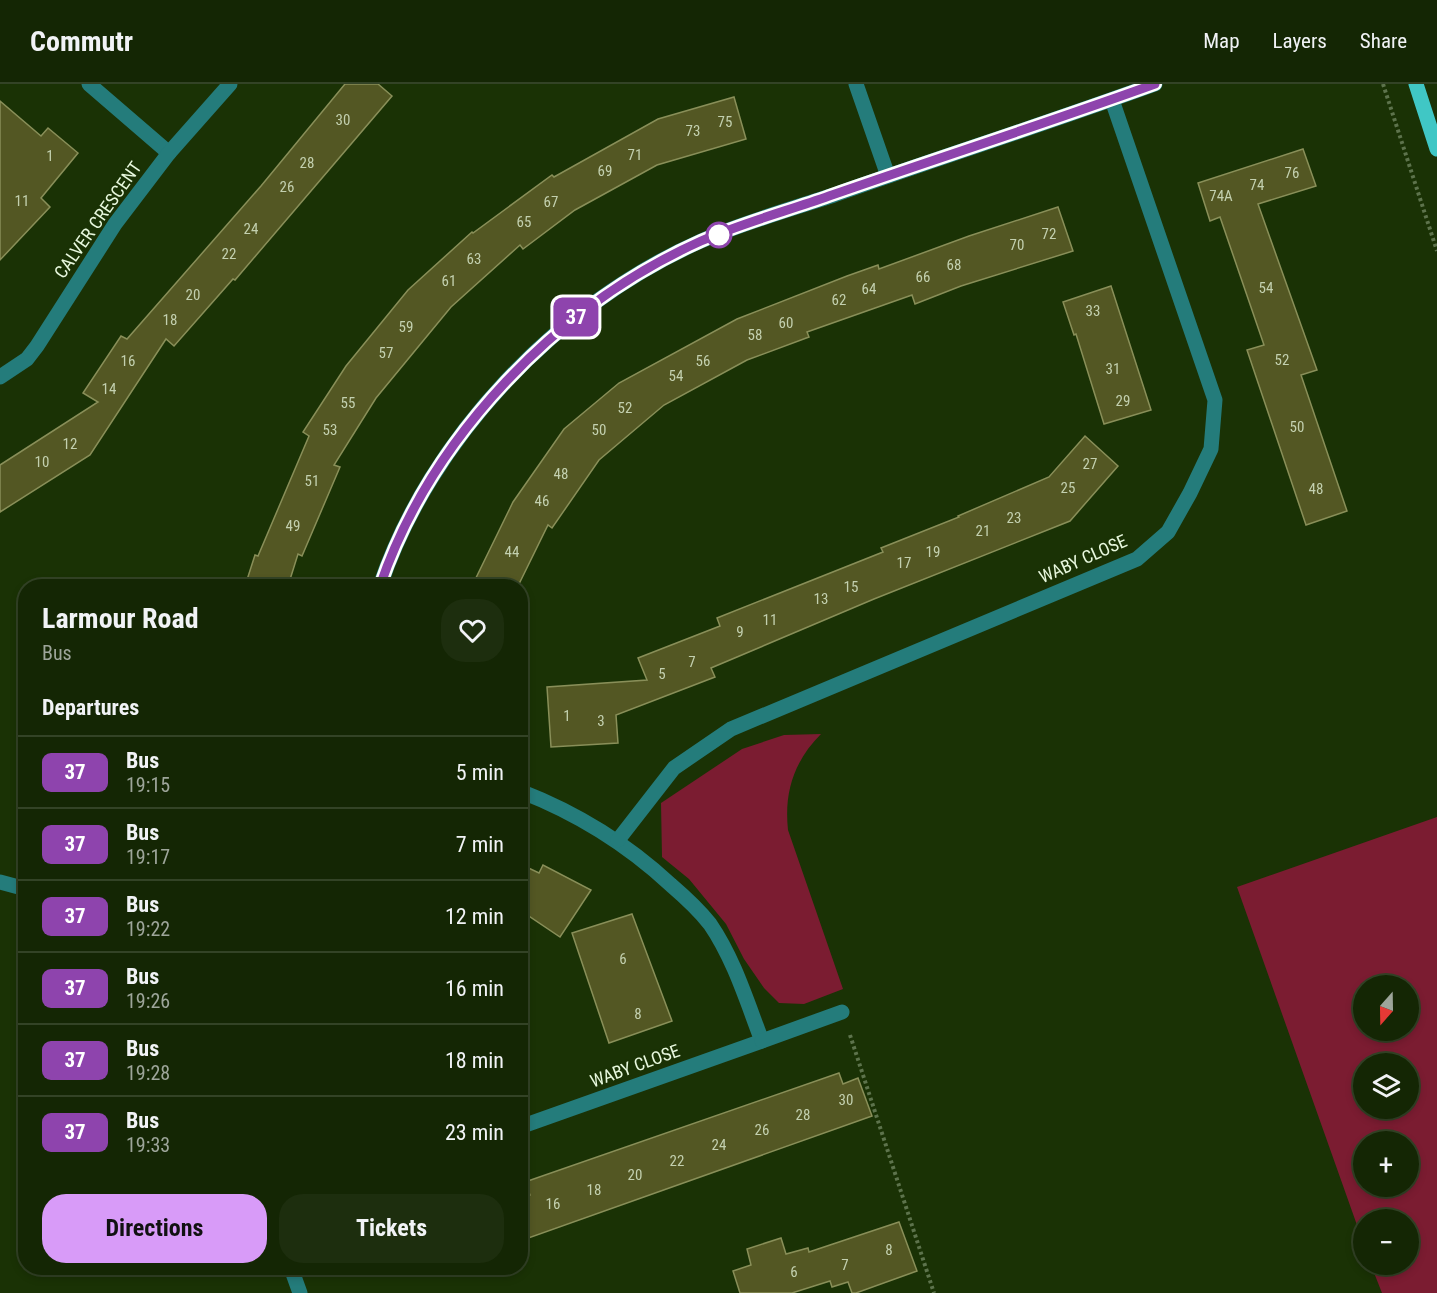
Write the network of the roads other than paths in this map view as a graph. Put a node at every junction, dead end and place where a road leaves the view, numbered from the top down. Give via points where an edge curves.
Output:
1 (89, 84) edge
2 (230, 84) edge
3 (856, 84) edge
4 (1155, 84) edge
5 (1416, 84) edge
6 (1112, 100) junction
7 (1437, 149) edge
8 (169, 153) junction
9 (888, 176) junction
10 (0, 377) edge
11 (382, 579) edge
12 (528, 794) edge
13 (618, 840) junction
14 (0, 882) edge
15 (18, 887) edge
16 (842, 1012) road end
17 (762, 1041) junction
18 (528, 1124) edge
19 (294, 1275) edge
20 (300, 1293) edge

1 - 8 street
2 - 8 street, CALVER CRESCENT
3 - 9 street
4 - 6 street
5 - 7 main road
6 - 9 street
6 - 13 street, WABY CLOSE via 1215,400 1211,449 1168,531 1137,559 731,729 674,768
8 - 10 street, CALVER CRESCENT via 115,224 37,346 21,364
9 - 11 street via 702,241 610,292 567,324 522,363 449,451 414,508
12 - 13 street
13 - 17 street via 669,882 709,924 734,968
14 - 15 street
16 - 17 street, WABY CLOSE
17 - 18 street, WABY CLOSE
19 - 20 street

